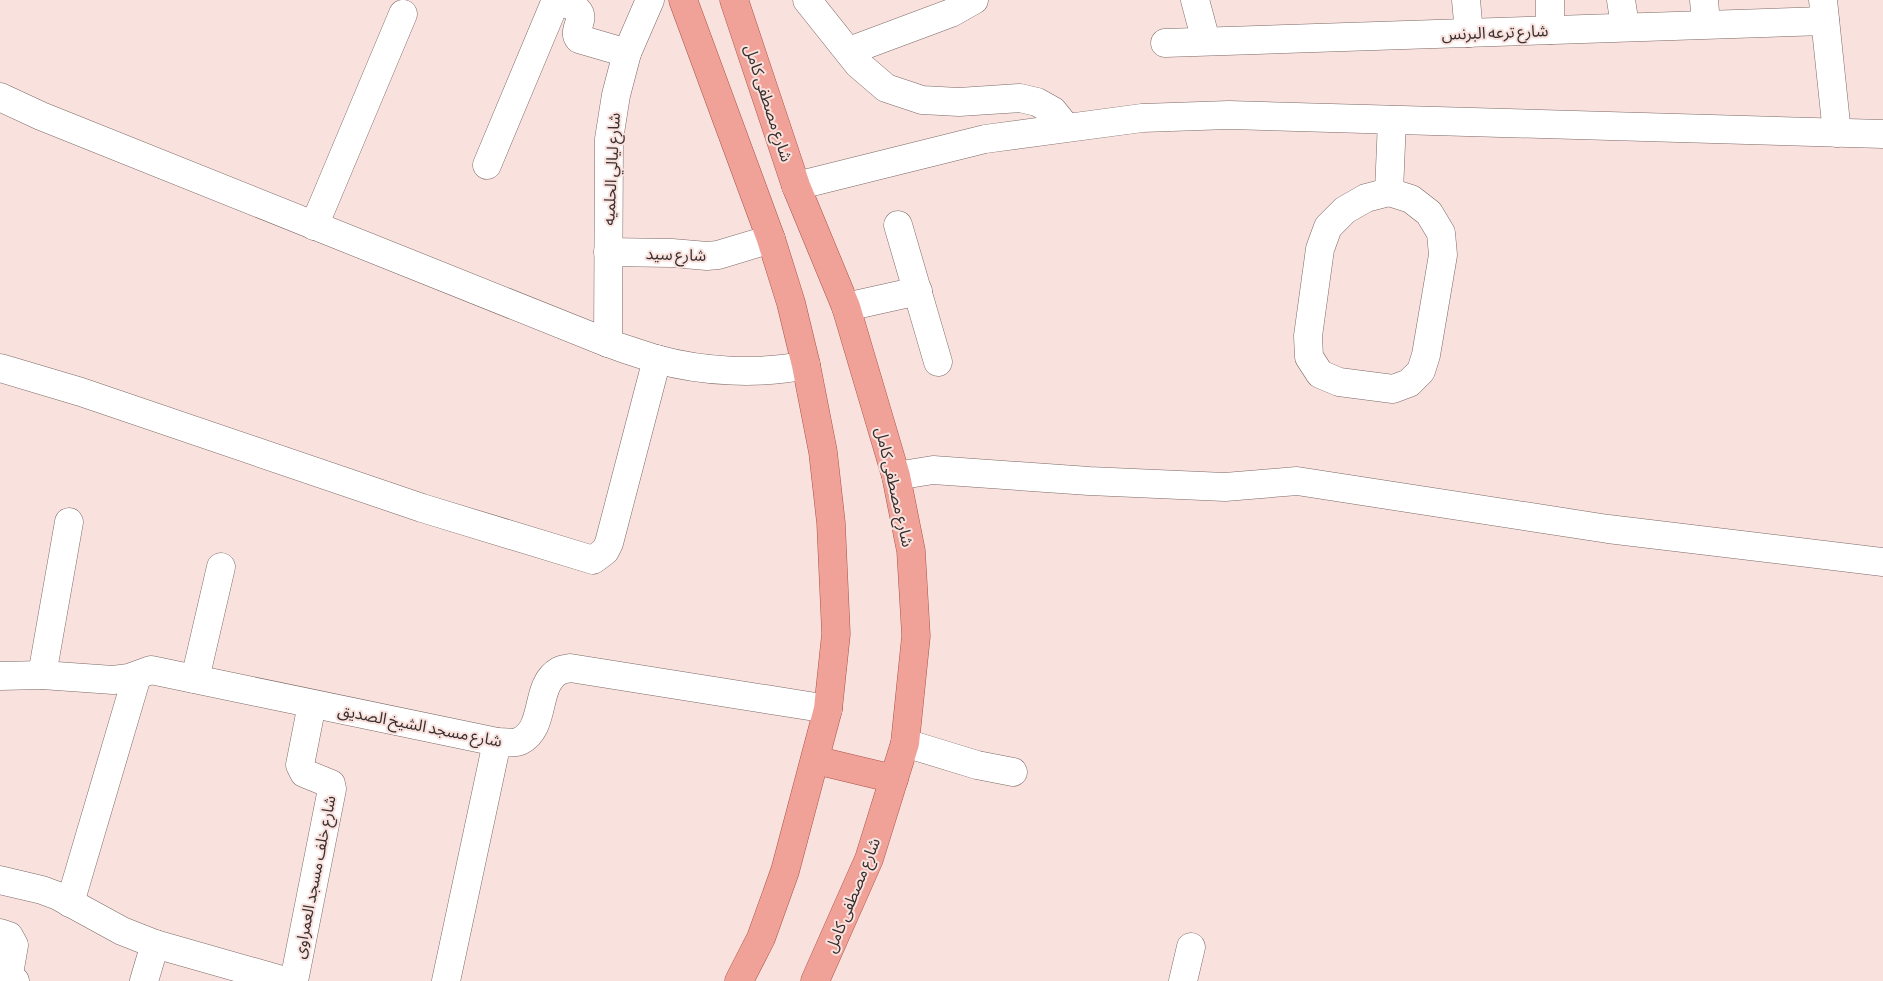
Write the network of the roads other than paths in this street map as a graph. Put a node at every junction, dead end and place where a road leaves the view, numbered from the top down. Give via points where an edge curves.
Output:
1 (556, 0) edge
2 (650, 0) edge
3 (683, 0) edge
4 (734, 0) edge
5 (807, 0) edge
6 (974, 0) edge
7 (1195, 0) edge
8 (1466, 0) edge
9 (1550, 0) edge
10 (1621, 0) edge
11 (1824, 10) edge
12 (1705, 12) edge
13 (403, 14) dead end
14 (1625, 26) junction
15 (1550, 30) junction
16 (1469, 33) junction
17 (1206, 41) junction
18 (1165, 43) dead end
19 (849, 52) junction
20 (627, 53) junction
21 (0, 97) edge
22 (1392, 120) junction
23 (1066, 127) junction
24 (1837, 133) junction
25 (1883, 134) edge
26 (487, 165) dead end
27 (796, 186) junction
28 (1390, 192) junction
29 (898, 225) dead end
30 (314, 226) junction
31 (771, 239) junction
32 (608, 252) junction
33 (918, 291) junction
34 (846, 307) junction
35 (608, 343) junction
36 (657, 359) junction
37 (938, 362) dead end
38 (806, 365) junction
39 (0, 368) edge
40 (896, 476) junction
41 (69, 522) dead end
42 (1883, 562) edge
43 (222, 567) dead end
44 (42, 675) junction
45 (0, 676) edge
46 (137, 676) junction
47 (195, 679) junction
48 (312, 704) junction
49 (828, 709) junction
50 (497, 742) junction
51 (905, 743) junction
52 (815, 760) junction
53 (1013, 772) dead end
54 (894, 779) junction
55 (0, 880) edge
56 (70, 903) junction
57 (0, 933) edge
58 (155, 944) junction
59 (1191, 947) dead end
60 (823, 977) edge
61 (15, 981) edge
62 (144, 981) edge
63 (285, 981) edge
64 (294, 981) edge
65 (446, 981) edge
66 (739, 981) edge
67 (1183, 981) edge

1 - 20 street via 575,8 580,14 576,32 580,39
1 - 26 street
2 - 20 street, شارع ليالي الحلميه
3 - 31 main road
4 - 27 main road, شارع مصطفى كامل
5 - 19 street
6 - 19 street via 951,13
7 - 17 street
8 - 16 street
9 - 15 street
10 - 14 street
11 - 12 street, شارع ترعه البرنس
11 - 24 street
12 - 14 street, شارع ترعه البرنس
13 - 30 street
14 - 15 street, شارع ترعه البرنس
15 - 16 street, شارع ترعه البرنس
16 - 17 street, شارع ترعه البرنس
17 - 18 street, شارع ترعه البرنس
19 - 23 street via 886,88 922,100 959,102 1020,98 1037,102 1053,112
20 - 32 street, شارع ليالي الحلميه via 616,95 610,139
21 - 30 street
22 - 23 street via 1229,115 1142,118
22 - 24 street
22 - 28 street
23 - 27 street via 985,139
24 - 25 street
27 - 34 main road, شارع مصطفى كامل
28 - 28 street via 1411,199 1429,213 1441,233 1443,256 1421,371 1409,383 1393,389 1339,382 1320,374 1309,357 1308,336 1320,249 1328,228 1345,210 1366,198
29 - 33 street
30 - 35 street
31 - 32 street, شارع سيد via 707,256 672,252
31 - 38 main road
32 - 35 street, شارع ليالي الحلميه
33 - 34 street
33 - 37 street
34 - 40 main road, شارع مصطفى كامل
35 - 36 street
36 - 38 street via 701,368 746,370
36 - 39 street via 609,543 605,551 593,560 422,508 81,392
38 - 49 main road via 823,452 831,523 836,634
40 - 42 street via 933,470 1225,487 1297,481 1608,529
40 - 51 main road, شارع مصطفى كامل via 911,551 916,636
41 - 44 street
43 - 47 street
44 - 45 street, شارع مسجد الشيخ الصديق
44 - 46 street, شارع مسجد الشيخ الصديق via 113,680
46 - 47 street, شارع مسجد الشيخ الصديق via 151,670
46 - 56 street
47 - 48 street, شارع مسجد الشيخ الصديق
48 - 50 street, شارع مسجد الشيخ الصديق
48 - 64 street, شارع خلف مسجد العمراوى via 300,765 304,773 331,784 332,789
49 - 50 street, شارع مسجد الشيخ الصديق via 570,668 559,671 550,679 529,735 519,742
49 - 52 main road
50 - 65 street
51 - 53 street
51 - 54 main road, شارع مصطفى كامل
52 - 54 main road
52 - 66 main road via 785,871 761,938
54 - 60 main road, شارع مصطفى كامل via 869,859
55 - 56 street via 42,890
56 - 58 street via 122,931
57 - 61 street via 9,936 14,945 10,974
58 - 62 street
58 - 63 street
59 - 67 street

